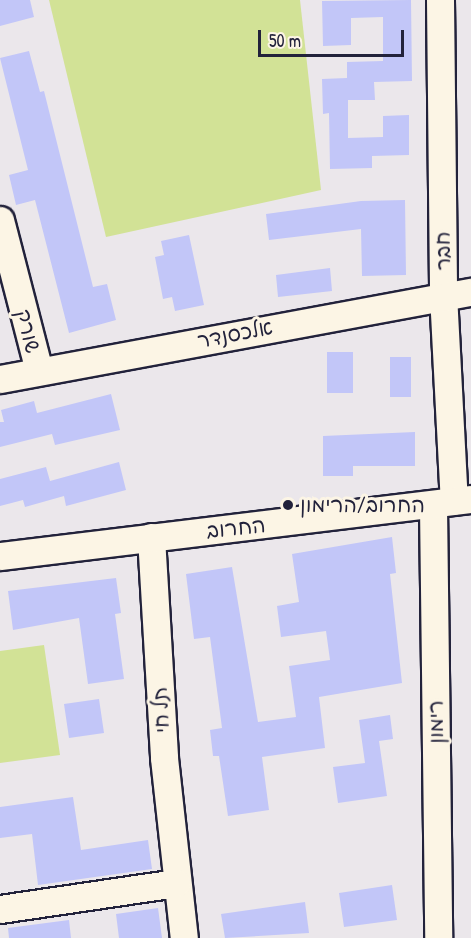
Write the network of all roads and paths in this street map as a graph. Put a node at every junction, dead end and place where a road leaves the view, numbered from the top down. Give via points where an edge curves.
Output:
1 (440, 0) edge
2 (0, 220) edge
3 (471, 291) edge
4 (444, 294) junction
5 (39, 371) junction
6 (0, 379) edge
7 (453, 502) edge
8 (151, 537) junction
9 (0, 555) edge
10 (176, 883) junction
11 (0, 909) edge
12 (184, 938) edge
13 (438, 938) edge

1 - 4 street, חבר
2 - 5 street, שורק
3 - 4 street, אלכסנדר
4 - 5 street, אלכסנדר
4 - 7 street, חבר
5 - 6 street, אלכסנדר
7 - 8 street, החרוב
7 - 13 street, רימון
8 - 9 street, החרוב
8 - 10 street, תל חי
10 - 11 street
10 - 12 street, תל חי

